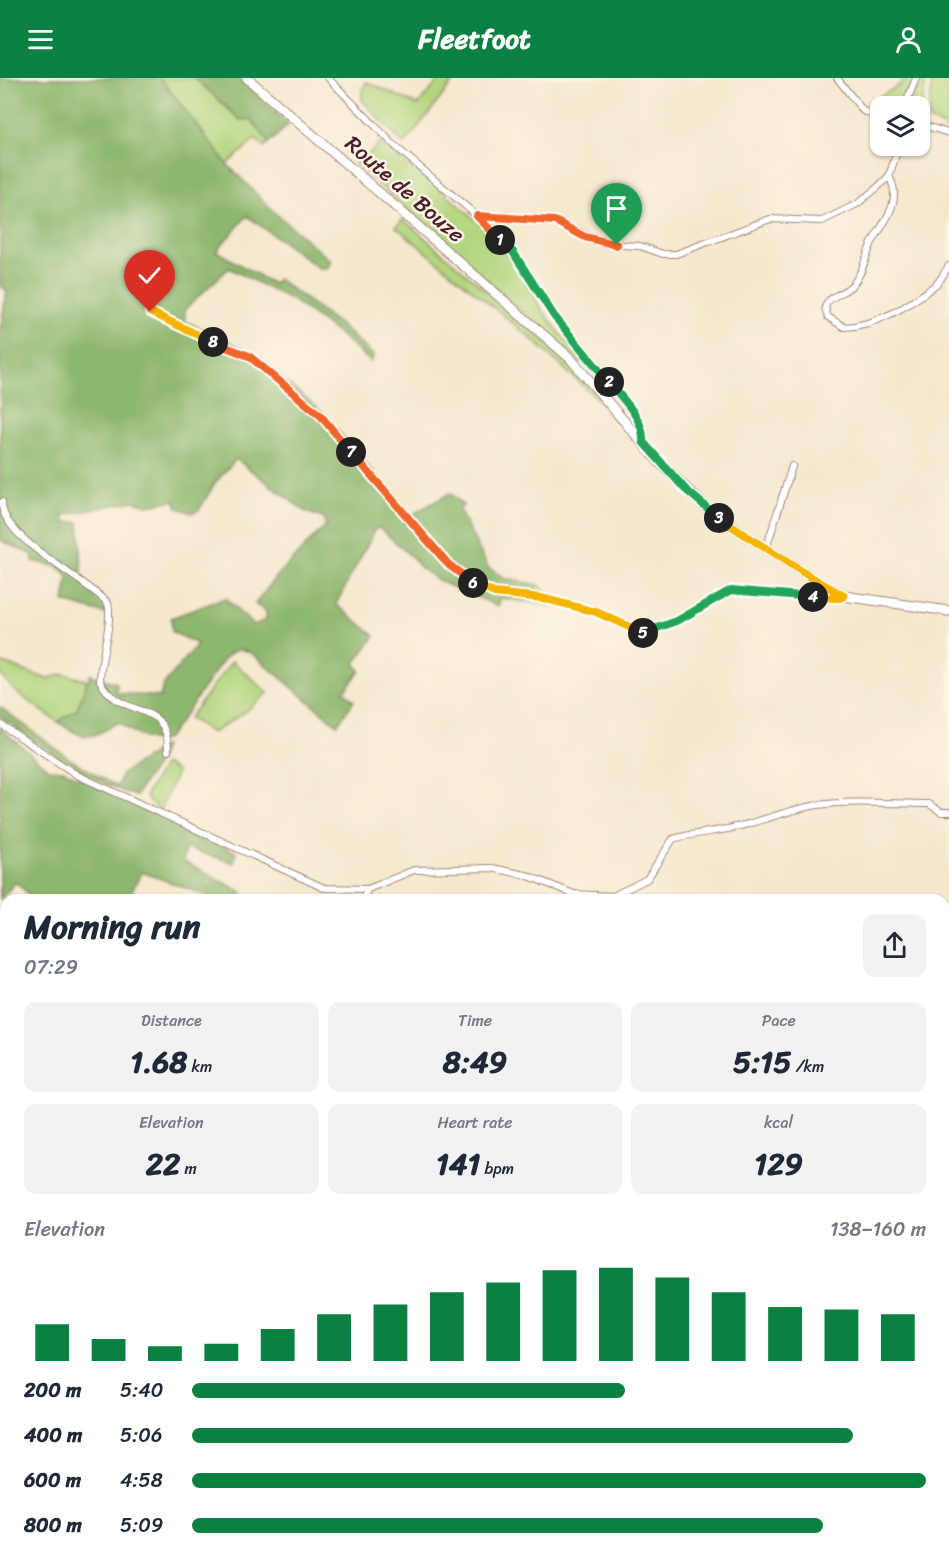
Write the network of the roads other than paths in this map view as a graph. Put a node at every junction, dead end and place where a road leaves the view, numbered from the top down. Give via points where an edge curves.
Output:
1 (247, 78) edge
2 (328, 78) edge
3 (837, 78) edge
4 (916, 78) edge
5 (909, 96) edge
6 (870, 113) edge
7 (930, 127) edge
8 (949, 133) edge
9 (896, 156) edge
10 (889, 177) junction
11 (477, 216) junction
12 (949, 266) edge
13 (150, 312) dead end
14 (643, 442) junction
15 (792, 466) dead end
16 (2, 502) dead end
17 (766, 549) junction
18 (844, 596) junction
19 (949, 611) edge
20 (0, 724) edge
21 (168, 752) dead end
22 (949, 813) edge
23 (368, 889) junction
24 (365, 894) edge
25 (574, 894) edge
26 (622, 894) edge

1 - 14 main road, Route de Bouze via 570,358
2 - 11 street via 395,146
3 - 6 street via 863,111
4 - 5 street
7 - 8 street
9 - 10 street
10 - 11 street via 856,204 822,221 777,218 668,255 640,246 605,244 555,221
10 - 12 street via 894,191 891,210 856,280 828,302 828,317 844,327 909,305 937,285
11 - 14 street via 513,252 554,316 624,401 643,430
13 - 18 street via 249,356 320,415 449,565 472,583 494,593 542,598 596,612 642,634 677,621 731,590
14 - 17 main road, Route de Bouze via 714,515
15 - 17 street
16 - 21 street via 9,523 32,546 108,603 110,618 100,681 112,697 160,720 168,737
17 - 18 main road, Route de Bouze
18 - 19 main road, Route de Bouze
20 - 23 street via 77,775 292,875 324,888
22 - 26 street via 929,804 837,803 679,837 673,839 647,879
23 - 24 street
23 - 25 street via 414,870 492,868 526,875

